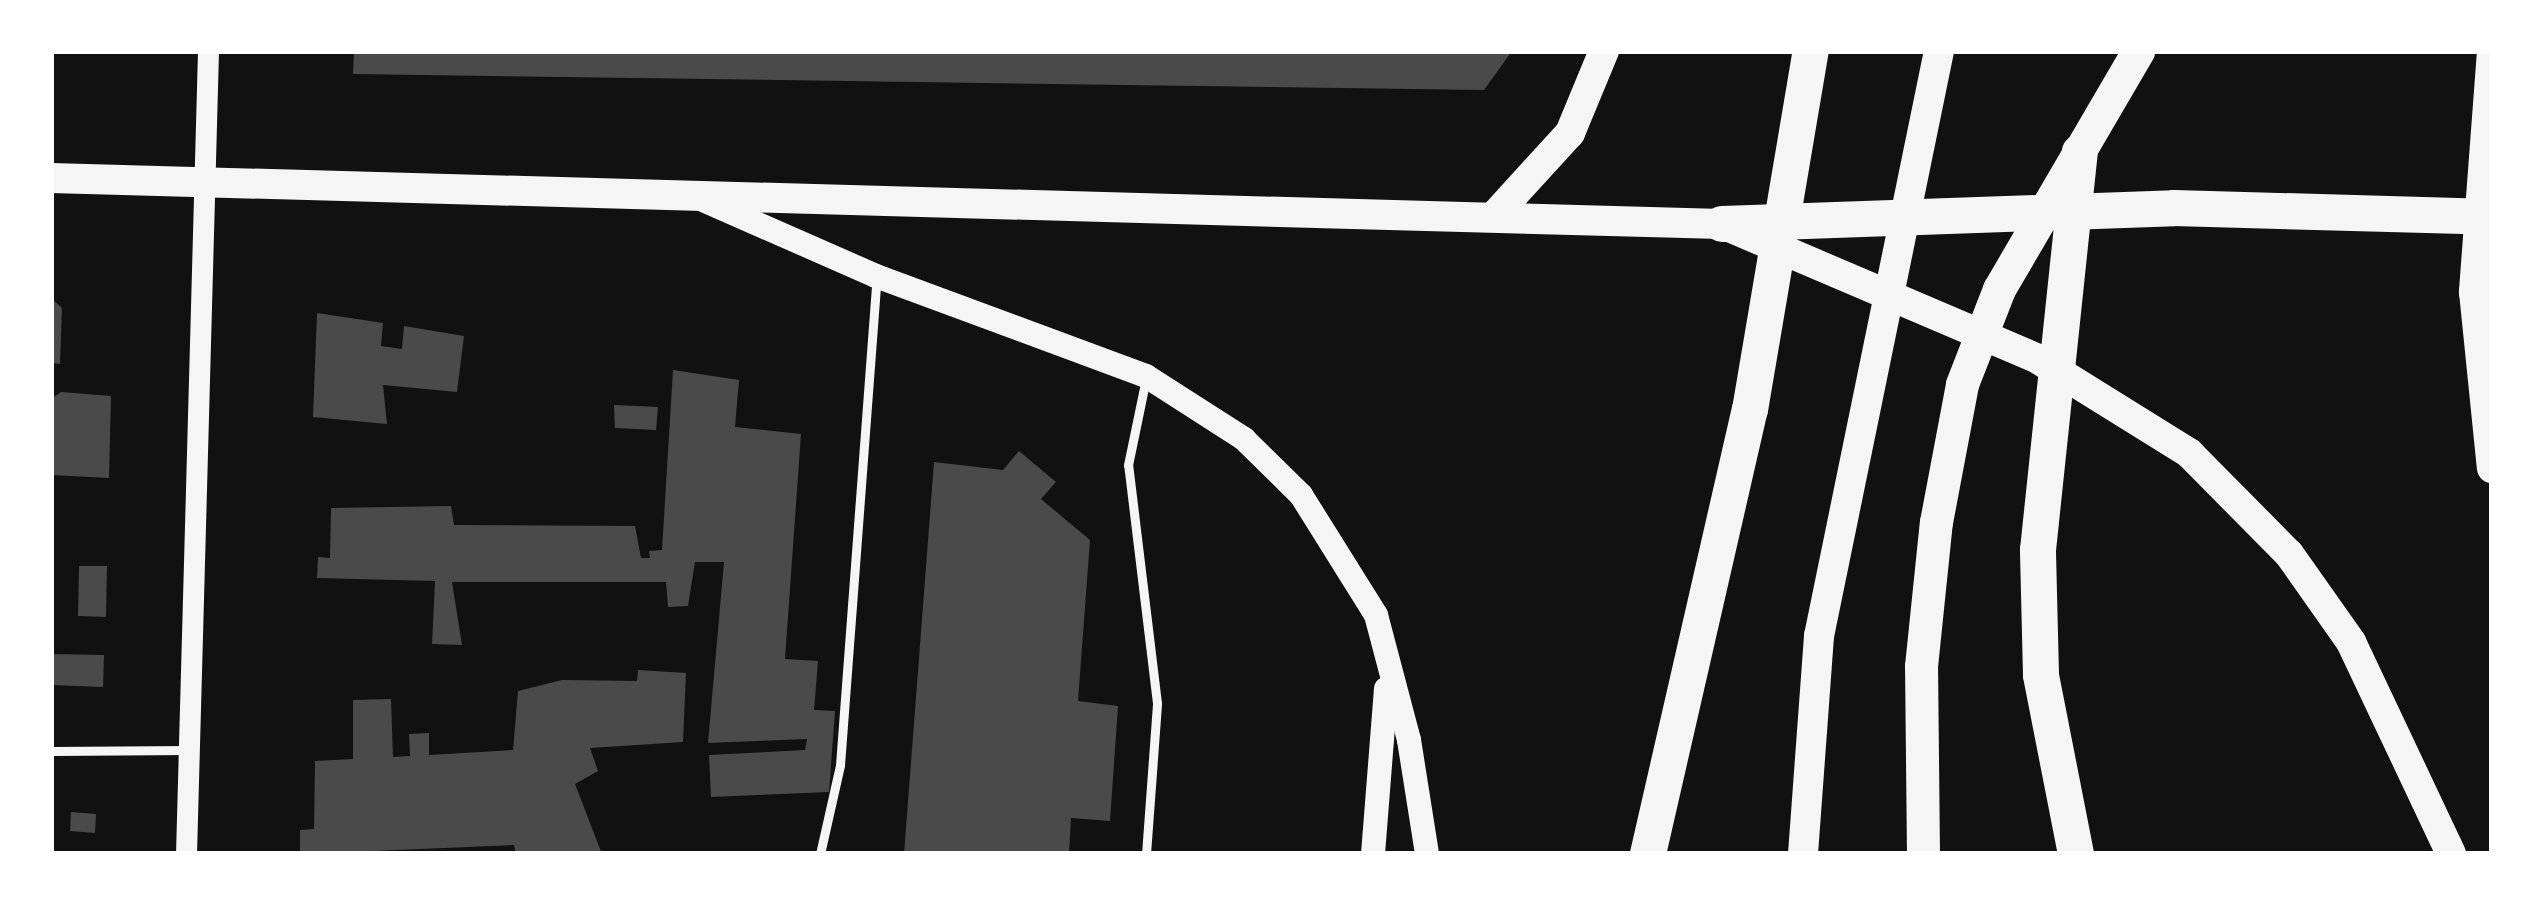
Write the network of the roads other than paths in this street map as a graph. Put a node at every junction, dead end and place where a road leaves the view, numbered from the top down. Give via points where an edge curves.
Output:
1 (208, 51) edge
2 (1604, 51) edge
3 (1811, 51) edge
4 (1939, 51) edge
5 (2138, 51) edge
6 (2492, 51) edge
7 (2080, 152) junction
8 (51, 178) edge
9 (203, 181) junction
10 (693, 196) junction
11 (1495, 215) junction
12 (2492, 218) edge
13 (1722, 224) junction
14 (876, 277) junction
15 (1146, 376) junction
16 (2492, 467) edge
17 (1387, 670) junction
18 (189, 750) junction
19 (51, 751) edge
20 (186, 854) edge
21 (820, 854) edge
22 (1146, 854) edge
23 (1373, 854) edge
24 (1427, 854) edge
25 (1648, 854) edge
26 (1803, 854) edge
27 (1923, 854) edge
28 (2076, 854) edge
29 (2451, 854) edge

1 - 9 street
2 - 11 main road via 1570,133
3 - 25 highway via 1750,410
4 - 26 main road via 1819,636
5 - 7 highway
6 - 16 main road via 2474,292
7 - 27 highway via 1999,289 1962,384 1921,666
7 - 28 highway via 2038,550 2041,675
8 - 9 main road
9 - 10 main road
9 - 18 street
10 - 11 main road
10 - 14 main road
11 - 13 main road
12 - 13 highway via 2174,208
13 - 29 main road via 2038,359 2189,453 2289,554 2351,642
14 - 15 main road
14 - 21 lane via 840,765
15 - 17 main road via 1244,439 1301,495 1376,615
15 - 22 lane via 1128,465 1157,703
17 - 23 main road
17 - 24 main road via 1409,740
18 - 19 lane
18 - 20 street

